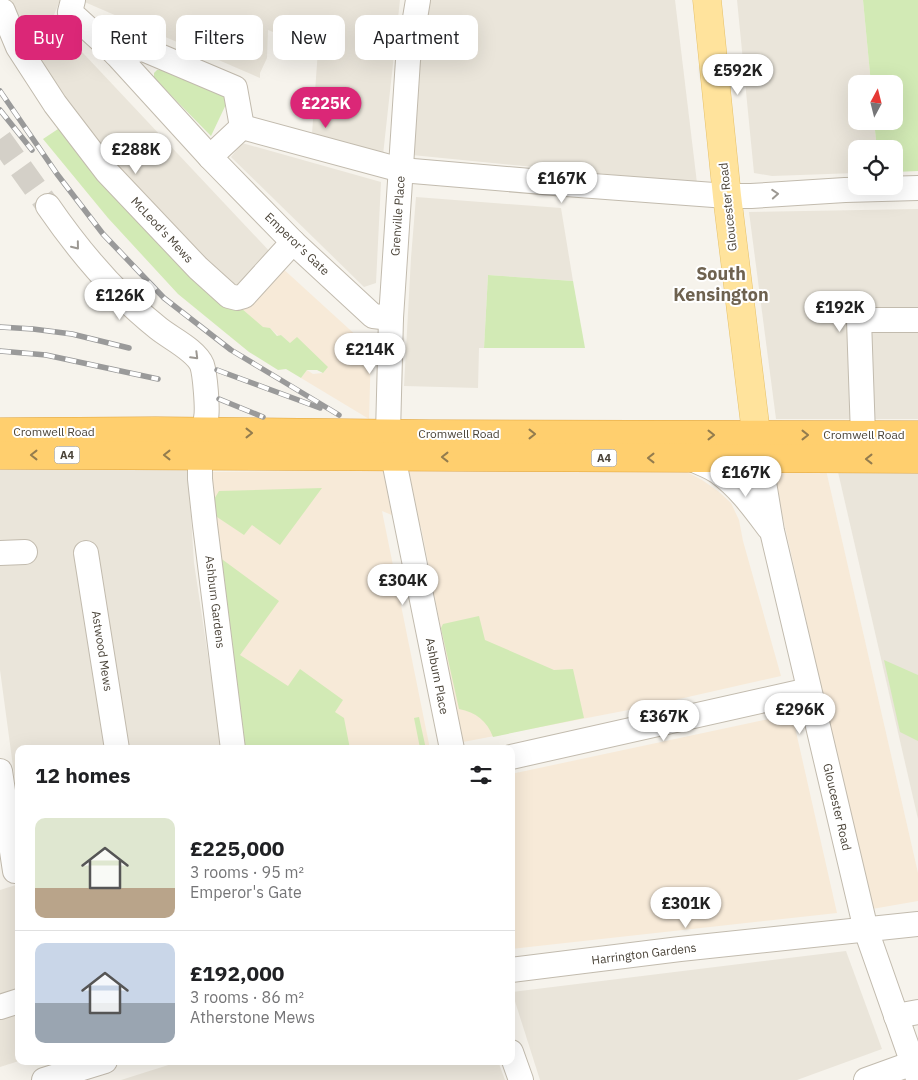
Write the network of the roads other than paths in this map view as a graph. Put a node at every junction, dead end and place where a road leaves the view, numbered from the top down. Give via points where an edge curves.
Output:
1 (418, 0) edge
2 (707, 0) edge
3 (72, 6) edge
4 (3, 7) edge
5 (92, 28) edge
6 (166, 59) edge
7 (121, 60) edge
8 (242, 127) junction
9 (210, 157) junction
10 (401, 170) junction
11 (918, 188) edge
12 (727, 196) junction
13 (48, 206) tunnel mouth
14 (294, 242) junction
15 (391, 318) junction
16 (918, 320) edge
17 (0, 432) edge
18 (863, 435) junction
19 (918, 435) edge
20 (200, 444) junction
21 (391, 445) junction
22 (758, 447) junction
23 (0, 456) edge
24 (690, 458) junction
25 (918, 459) edge
26 (772, 531) junction
27 (25, 552) dead end
28 (0, 553) edge
29 (86, 553) dead end
30 (809, 690) junction
31 (116, 745) edge
32 (232, 745) edge
33 (451, 745) edge
34 (515, 756) edge
35 (0, 771) edge
36 (11, 872) edge
37 (918, 924) edge
38 (866, 930) junction
39 (515, 970) edge
40 (15, 1002) edge
41 (0, 1007) edge
42 (907, 1014) edge
43 (515, 1063) edge
44 (92, 1065) edge
45 (915, 1071) edge
46 (44, 1080) edge
47 (521, 1080) edge
48 (866, 1080) edge

1 - 10 street, Grenville Place via 408,60
2 - 12 main road, Gloucester Road
3 - 5 street, Emperor's Gate
4 - 14 street, McLeod's Mews via 18,47 55,104 107,172 229,296 244,296
6 - 8 street via 235,88
7 - 9 street, Emperor's Gate
8 - 9 street
8 - 10 street
9 - 14 street, Emperor's Gate
10 - 12 street
10 - 15 street, Grenville Place
12 -> 11 street
12 - 22 main road, Gloucester Road
13 -> 20 street, Ashburn Gardens via 74,244 136,310 201,363 205,377 206,418
14 - 15 street, Emperor's Gate via 373,316
15 - 21 street, Grenville Place
16 - 18 street via 859,320
17 - 20 highway, Cromwell Road / A4 via 156,431
18 - 19 highway, Cromwell Road / A4
22 -> 18 highway, Cromwell Road / A4
20 - 21 highway, Cromwell Road / A4
20 -> 23 highway, Cromwell Road / A4
20 - 32 street, Ashburn Gardens via 200,479
21 -> 22 highway, Cromwell Road / A4
24 -> 21 highway, Cromwell Road / A4
21 - 33 street, Ashburn Place
22 - 24 highway, Cromwell Road / A4
25 -> 22 highway, Cromwell Road / A4
22 - 26 street, Gloucester Road
24 - 26 street, Gloucester Road via 727,479
26 - 30 street, Gloucester Road
27 - 28 street
29 - 31 street, Astwood Mews
30 - 34 street
30 - 38 street, Gloucester Road
35 - 36 street
37 - 38 street, Harrington Gardens
38 - 39 street, Harrington Gardens
38 - 42 street, Gloucester Road
40 - 41 street
42 - 45 street, Gloucester Road
43 - 47 street
44 - 46 street
45 - 48 street

